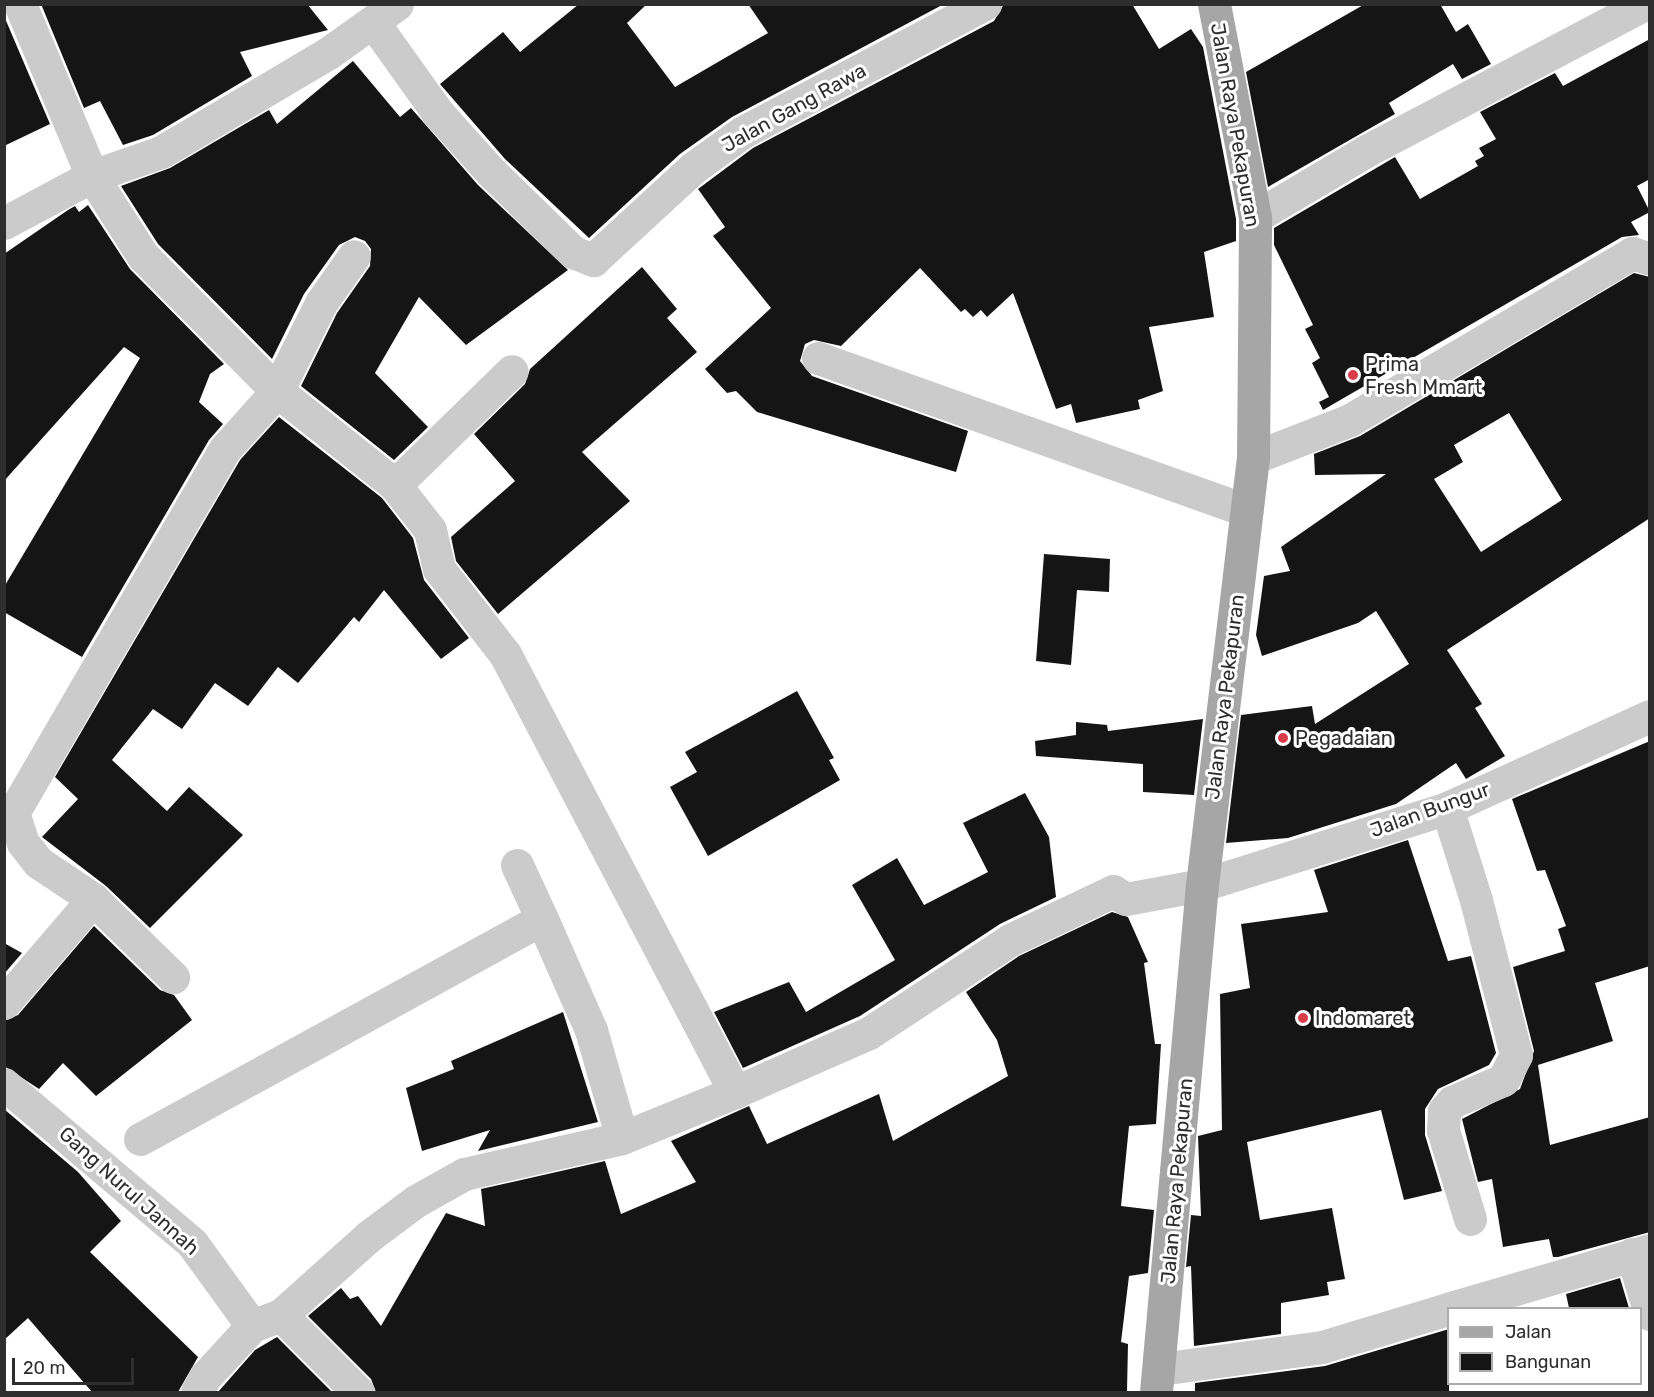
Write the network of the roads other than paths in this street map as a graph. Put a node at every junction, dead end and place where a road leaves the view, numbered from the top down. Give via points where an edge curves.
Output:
1 (20, 4) edge
2 (985, 4) edge
3 (1214, 4) edge
4 (1645, 4) edge
5 (385, 13) edge
6 (92, 176) junction
7 (1255, 217) junction
8 (4, 223) edge
9 (354, 256) dead end
10 (1650, 259) edge
11 (818, 358) dead end
12 (512, 371) dead end
13 (277, 391) junction
14 (1253, 458) junction
15 (396, 485) junction
16 (1247, 511) junction
17 (1650, 716) edge
18 (1447, 808) junction
19 (517, 865) dead end
20 (1202, 885) junction
21 (93, 899) junction
22 (542, 919) junction
23 (172, 977) dead end
24 (4, 1003) edge
25 (4, 1084) edge
26 (735, 1092) junction
27 (622, 1138) junction
28 (140, 1139) dead end
29 (1470, 1219) dead end
30 (1641, 1252) edge
31 (1456, 1307) edge
32 (1447, 1310) edge
33 (1650, 1314) edge
34 (267, 1321) junction
35 (1158, 1381) edge
36 (197, 1392) edge
37 (358, 1392) edge

1 - 6 street
2 - 5 street, Jalan Gang Rawa via 742,132 693,168 593,260 573,252 491,172 438,112
3 - 7 main road, Jalan Raya Pekapuran
4 - 7 street via 1366,150
5 - 6 street via 161,152
6 - 8 street
6 - 13 street via 143,256
7 - 14 main road, Jalan Raya Pekapuran
9 - 13 street via 321,303
10 - 14 street via 1632,254 1350,420
11 - 16 street
12 - 15 street
13 - 15 street
13 - 21 street via 225,448 13,813 23,843 38,862
14 - 16 main road, Jalan Raya Pekapuran
15 - 26 street via 430,530 439,569 505,654
16 - 20 main road, Jalan Raya Pekapuran
17 - 18 street, Jalan Bungur
18 - 20 street, Jalan Bungur
18 - 29 street via 1476,900 1516,1055 1503,1080 1452,1102 1444,1111 1443,1130
19 - 22 street
20 - 26 street, Jalan Bungur via 1126,899 1113,891 1010,940 869,1033
20 - 35 main road, Jalan Raya Pekapuran
21 - 23 street
21 - 24 street
22 - 27 street via 591,1030
22 - 28 street
25 - 34 street, Gang Nurul Jannah via 192,1243
26 - 27 street
27 - 34 street via 464,1174 416,1201 369,1236
30 - 31 street
30 - 33 street
32 - 35 street via 1322,1347
34 - 36 street via 205,1377
34 - 37 street, Gang Nurul Jannah

